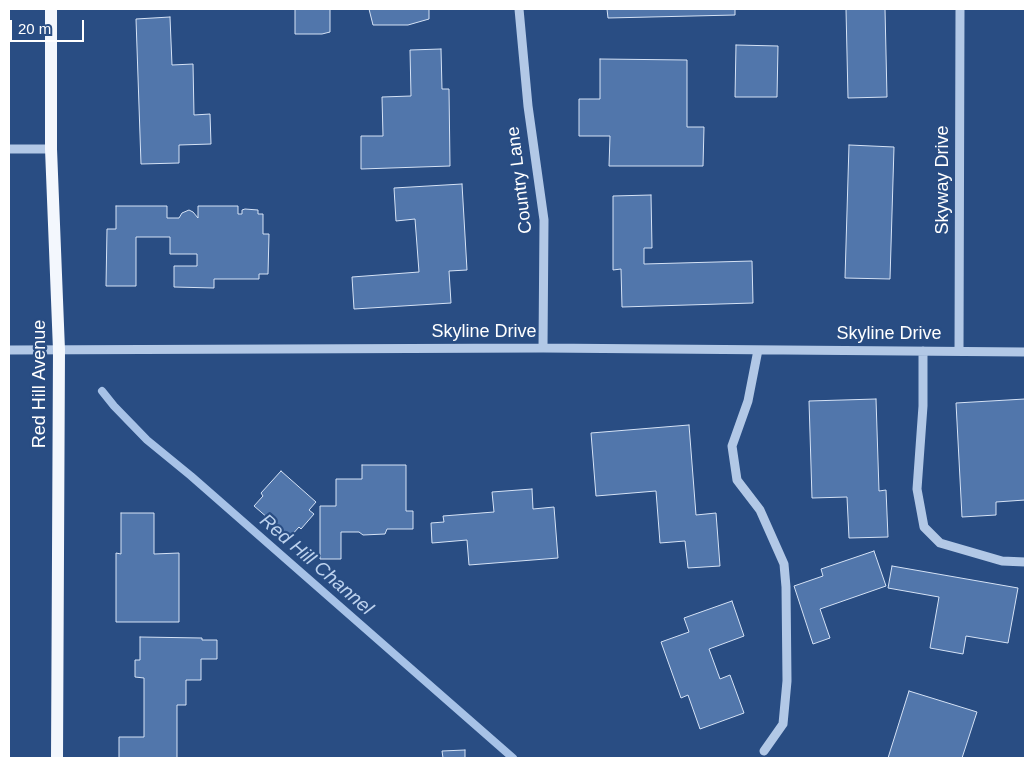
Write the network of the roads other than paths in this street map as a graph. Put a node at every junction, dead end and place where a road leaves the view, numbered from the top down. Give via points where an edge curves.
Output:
1 (51, 9) edge
2 (519, 9) edge
3 (960, 9) edge
4 (51, 148) junction
5 (9, 149) edge
6 (543, 348) junction
7 (9, 350) edge
8 (59, 350) junction
9 (758, 350) junction
10 (923, 351) junction
11 (959, 351) junction
12 (1025, 352) edge
13 (1025, 562) edge
14 (764, 752) dead end
15 (57, 758) edge

1 - 4 main road, Red Hill Avenue
2 - 6 street, Country Lane via 544,220
3 - 11 street, Skyway Drive
4 - 5 street
4 - 8 main road, Red Hill Avenue
6 - 8 street, Skyline Drive
6 - 9 street, Skyline Drive
7 - 8 street, Skyline Drive
8 - 15 main road, Red Hill Avenue
9 - 10 street, Skyline Drive
9 - 14 street via 748,401 732,446 737,480 760,510 784,564 787,682 783,724
10 - 11 street, Skyline Drive
10 - 13 street via 917,489 924,527 940,543 1002,561
11 - 12 street, Skyline Drive

